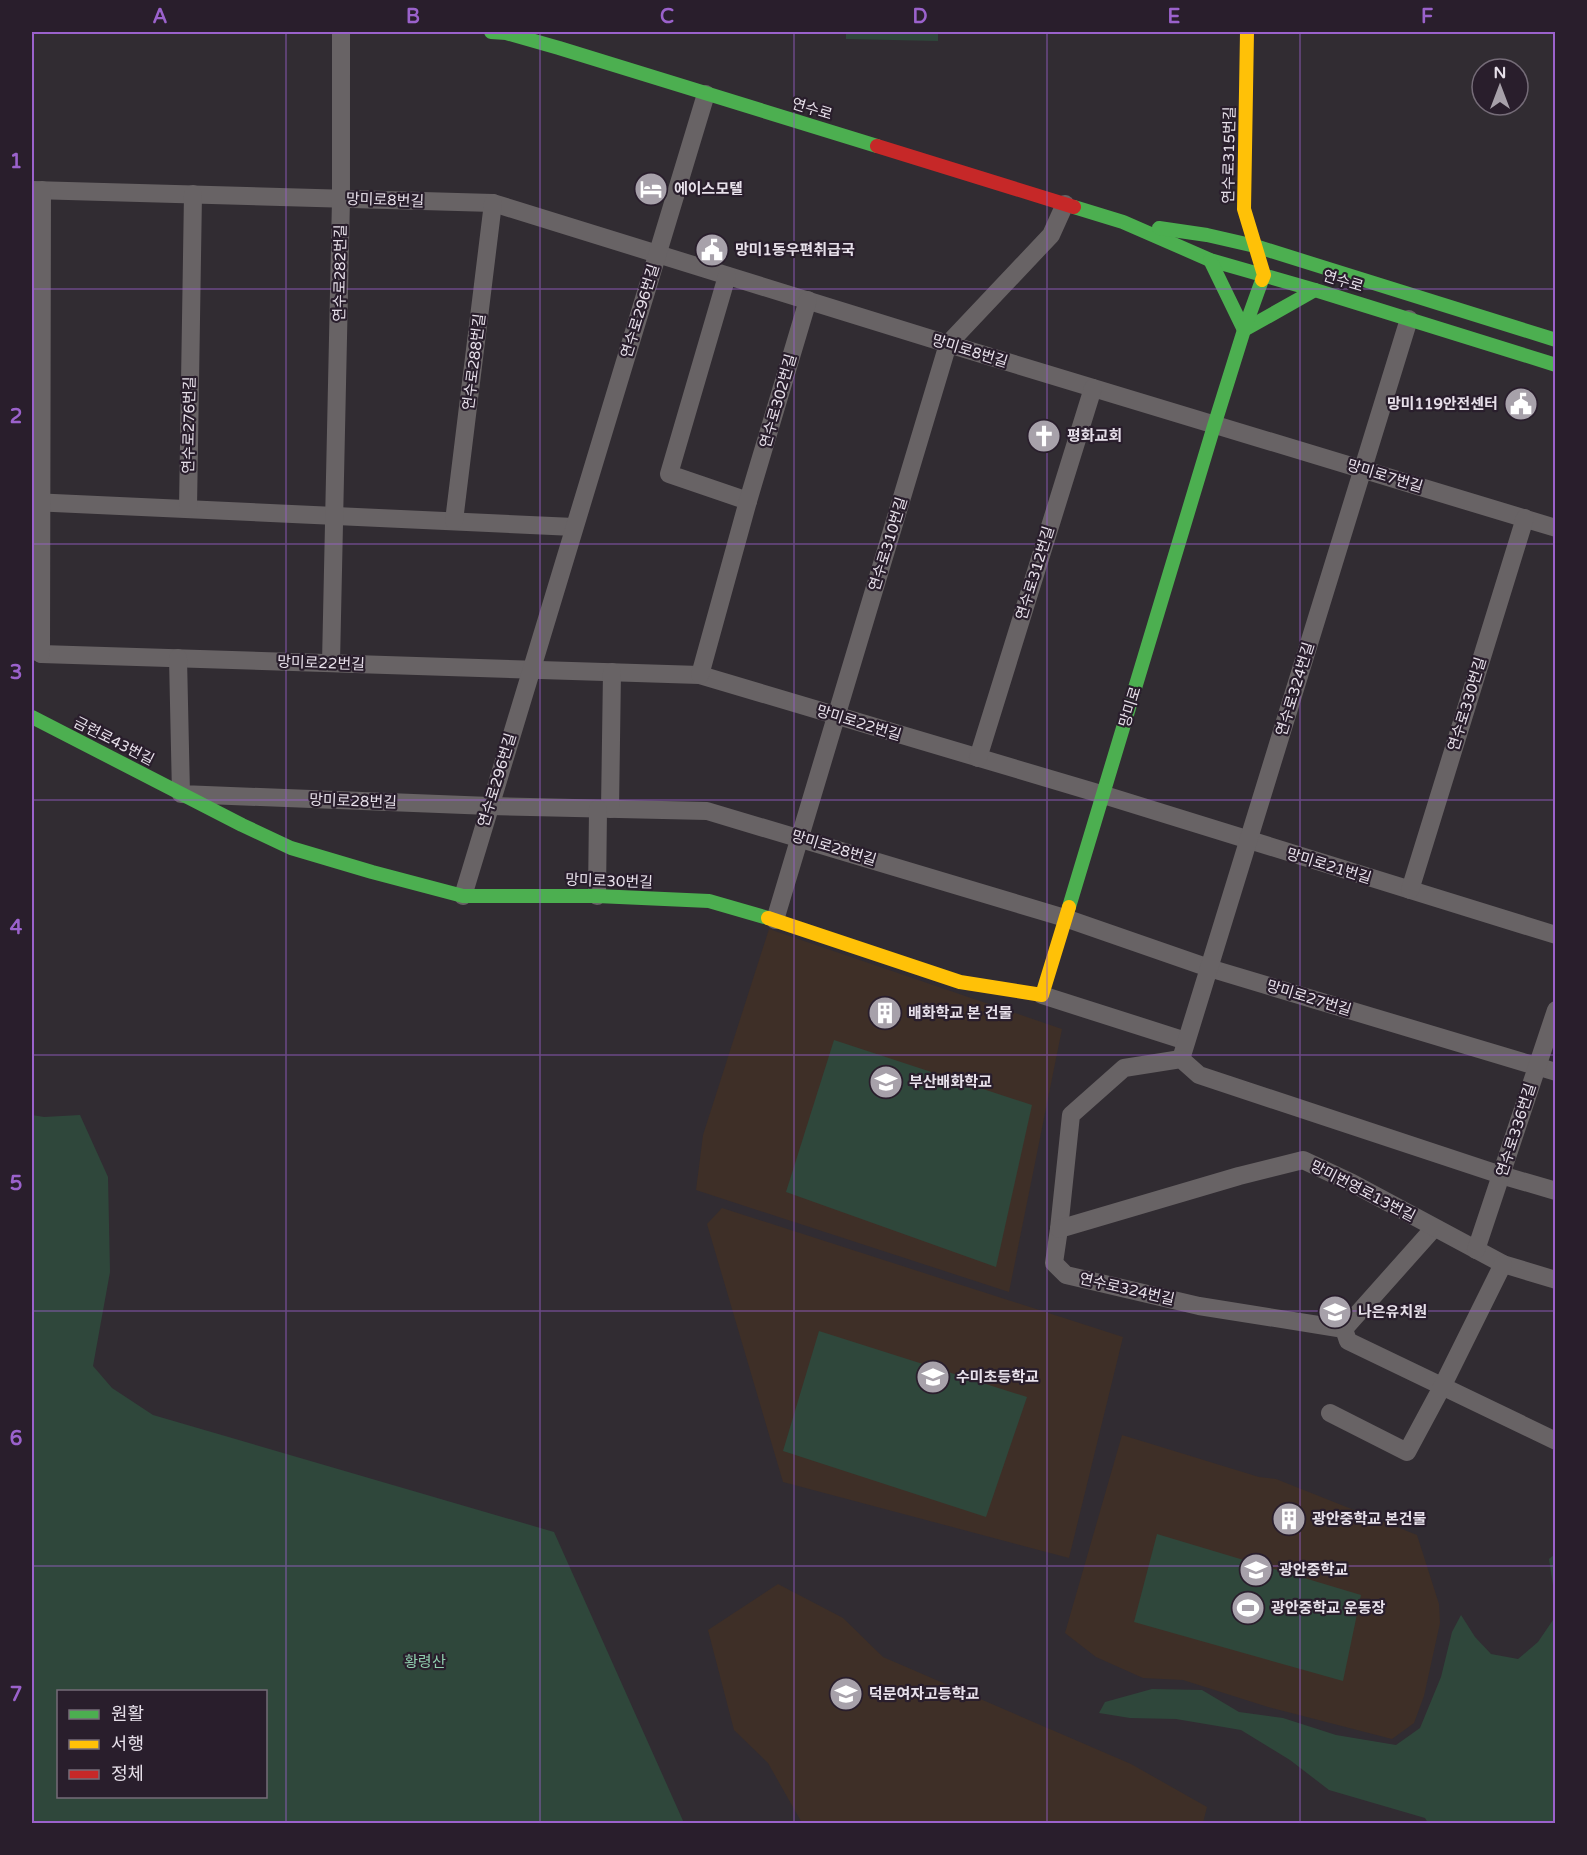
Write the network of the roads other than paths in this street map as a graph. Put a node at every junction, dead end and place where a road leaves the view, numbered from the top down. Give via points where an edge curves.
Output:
1 (341, 32) edge
2 (501, 32) edge
3 (1247, 32) edge
4 (559, 40) edge
5 (706, 94) junction
6 (37, 190) edge
7 (193, 194) junction
8 (341, 199) junction
9 (494, 203) junction
10 (1065, 204) junction
11 (1123, 222) junction
12 (1255, 246) junction
13 (657, 254) junction
14 (1210, 260) junction
15 (727, 276) junction
16 (1264, 276) junction
17 (1315, 290) junction
18 (808, 300) junction
19 (1409, 319) junction
20 (1244, 330) junction
21 (1556, 340) edge
22 (948, 344) junction
23 (1556, 365) edge
24 (1092, 388) junction
25 (1214, 426) junction
26 (1362, 469) junction
27 (748, 501) junction
28 (36, 502) edge
29 (188, 508) junction
30 (334, 515) junction
31 (1525, 518) junction
32 (454, 521) junction
33 (574, 527) junction
34 (1556, 528) edge
35 (36, 652) edge
36 (178, 658) junction
37 (331, 663) junction
38 (531, 670) junction
39 (612, 672) junction
40 (700, 675) junction
41 (837, 716) junction
42 (32, 717) edge
43 (978, 758) junction
44 (181, 794) junction
45 (1104, 795) junction
46 (490, 806) junction
47 (604, 809) junction
48 (800, 838) junction
49 (1248, 841) junction
50 (1410, 890) junction
51 (462, 896) junction
52 (597, 896) junction
53 (1065, 918) junction
54 (775, 920) junction
55 (1556, 935) edge
56 (1209, 968) junction
57 (1042, 995) junction
58 (1556, 1010) edge
59 (1186, 1041) junction
60 (1181, 1059) junction
61 (1537, 1067) junction
62 (1556, 1072) edge
63 (1501, 1175) junction
64 (1556, 1191) edge
65 (1434, 1228) junction
66 (1059, 1229) junction
67 (1476, 1250) junction
68 (1503, 1264) junction
69 (1556, 1280) edge
70 (1344, 1329) junction
71 (1443, 1385) junction
72 (1330, 1413) dead end
73 (1556, 1441) edge

1 - 8 street, 연수로282번길
2 - 4 street, 연수로
3 - 12 street, 연수로315번길 via 1244,209
4 - 5 street, 연수로
5 - 10 street, 연수로
5 - 13 street, 연수로296번길
6 - 7 street, 망미로8번길
6 - 28 street
7 - 8 street, 망미로8번길
7 - 29 street, 연수로276번길
8 - 9 street, 망미로8번길
8 - 30 street, 연수로282번길
9 - 13 street, 망미로8번길
9 - 32 street, 연수로288번길
10 - 11 street, 연수로
10 - 22 street, 연수로310번길 via 1052,235
11 - 12 street, 연수로
11 - 14 street, 연수로
12 - 16 street, 연수로315번길
12 - 21 street, 연수로
13 - 15 street, 망미로8번길
13 - 33 street, 연수로296번길
14 - 16 street, 연수로
14 - 20 street
15 - 18 street, 망미로8번길
15 - 27 street via 669,474
16 - 17 street, 연수로
16 - 20 street, 망미로
17 - 19 street, 연수로
17 - 20 street
18 - 22 street, 망미로8번길
18 - 27 street, 연수로302번길
19 - 23 street, 연수로
19 - 26 street, 연수로324번길
20 - 25 street, 망미로
22 - 24 street, 망미로8번길
22 - 41 street, 연수로310번길
24 - 25 street, 망미로8번길
24 - 43 street, 연수로312번길
25 - 26 street, 망미로7번길
25 - 45 street, 망미로
26 - 31 street, 망미로7번길
26 - 49 street, 연수로324번길
27 - 40 street, 연수로302번길
28 - 29 street
28 - 35 street
29 - 30 street
30 - 32 street
30 - 37 street, 연수로282번길
31 - 34 street, 망미로7번길
31 - 50 street, 연수로330번길
32 - 33 street
33 - 38 street, 연수로296번길
35 - 36 street, 망미로22번길
36 - 37 street, 망미로22번길
36 - 44 street
37 - 38 street, 망미로22번길
38 - 39 street, 망미로22번길
38 - 46 street, 연수로296번길
39 - 40 street, 망미로22번길
39 - 47 street
40 - 41 street, 망미로22번길
41 - 43 street, 망미로22번길
41 - 48 street, 연수로310번길
42 - 44 street, 금련로43번길
43 - 45 street, 망미로22번길
44 - 46 street, 망미로28번길
44 - 51 street, 망미로30번길 via 291,848
45 - 49 street, 망미로21번길
45 - 53 street, 망미로
46 - 47 street, 망미로28번길
46 - 51 street, 연수로296번길
47 - 48 street, 망미로28번길 via 706,811
47 - 52 street
48 - 53 street, 망미로28번길
48 - 54 street, 연수로310번길
49 - 50 street, 망미로21번길
49 - 56 street, 연수로324번길
50 - 55 street, 망미로21번길
51 - 52 street, 망미로30번길
52 - 54 street, 망미로30번길 via 709,901
53 - 56 street, 망미로27번길
53 - 57 street, 망미로
54 - 57 street, 망미로30번길 via 960,982
56 - 59 street, 연수로324번길
56 - 61 street, 망미로27번길
57 - 59 street
58 - 61 street, 연수로336번길
59 - 60 street, 연수로324번길
60 - 63 street via 1199,1075
60 - 66 street, 연수로324번길 via 1124,1068 1071,1115
61 - 62 street, 망미로27번길
61 - 63 street, 연수로336번길
63 - 64 street
63 - 67 street, 연수로336번길
65 - 66 street, 망미번영로13번길 via 1303,1160
65 - 67 street, 망미번영로13번길
65 - 70 street
66 - 70 street, 연수로324번길 via 1054,1263 1066,1275 1199,1306
67 - 68 street, 망미번영로13번길
68 - 69 street, 망미번영로13번길
68 - 71 street
70 - 71 street via 1348,1341
71 - 72 street via 1407,1452
71 - 73 street

